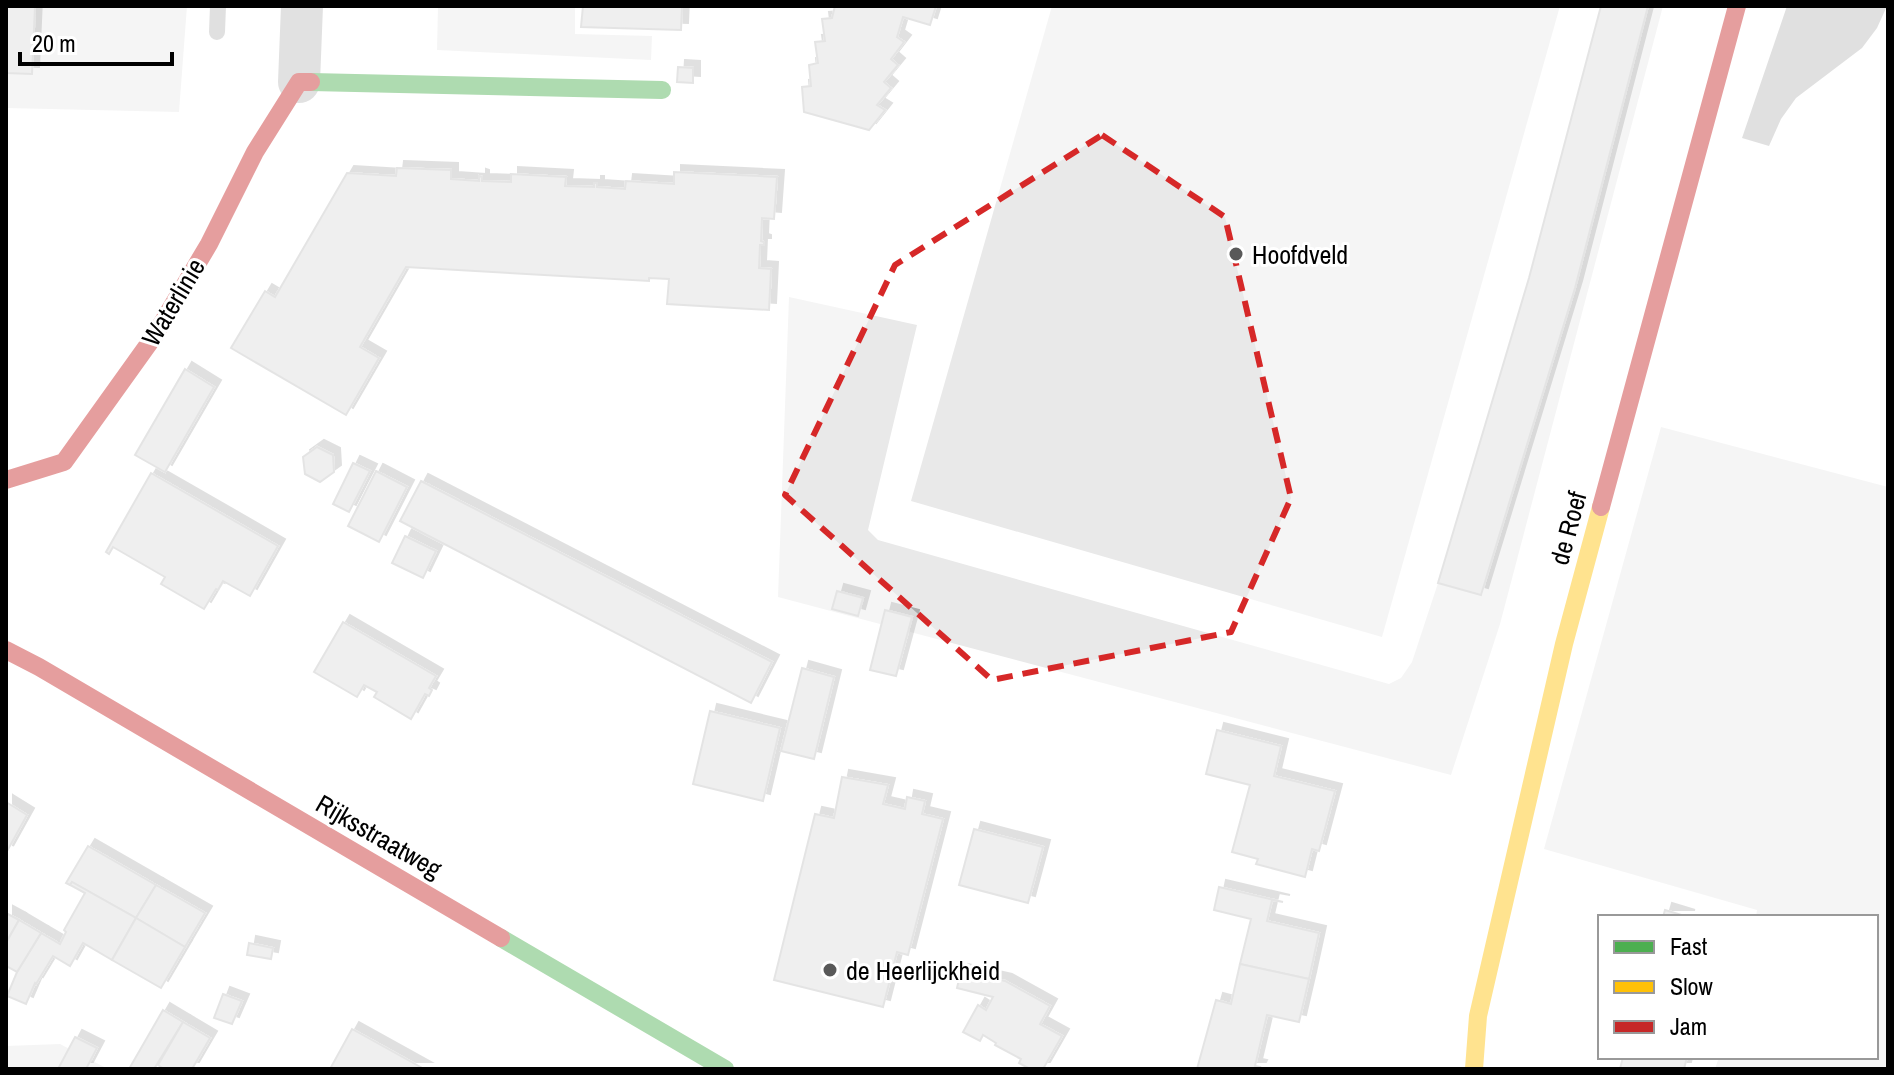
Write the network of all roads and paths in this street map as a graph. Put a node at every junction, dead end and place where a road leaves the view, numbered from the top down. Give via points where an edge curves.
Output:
1 (302, 6) edge
2 (1737, 6) edge
3 (299, 82) junction
4 (662, 90) dead end
5 (6, 480) edge
6 (6, 650) edge
7 (725, 1069) edge
8 (1474, 1069) edge

1 - 3 street, Waterlinie
2 - 8 street, de Roef via 1564,644 1478,1016
3 - 4 street
3 - 5 street, Waterlinie via 155,335 64,462
6 - 7 street, Rijksstraatweg

